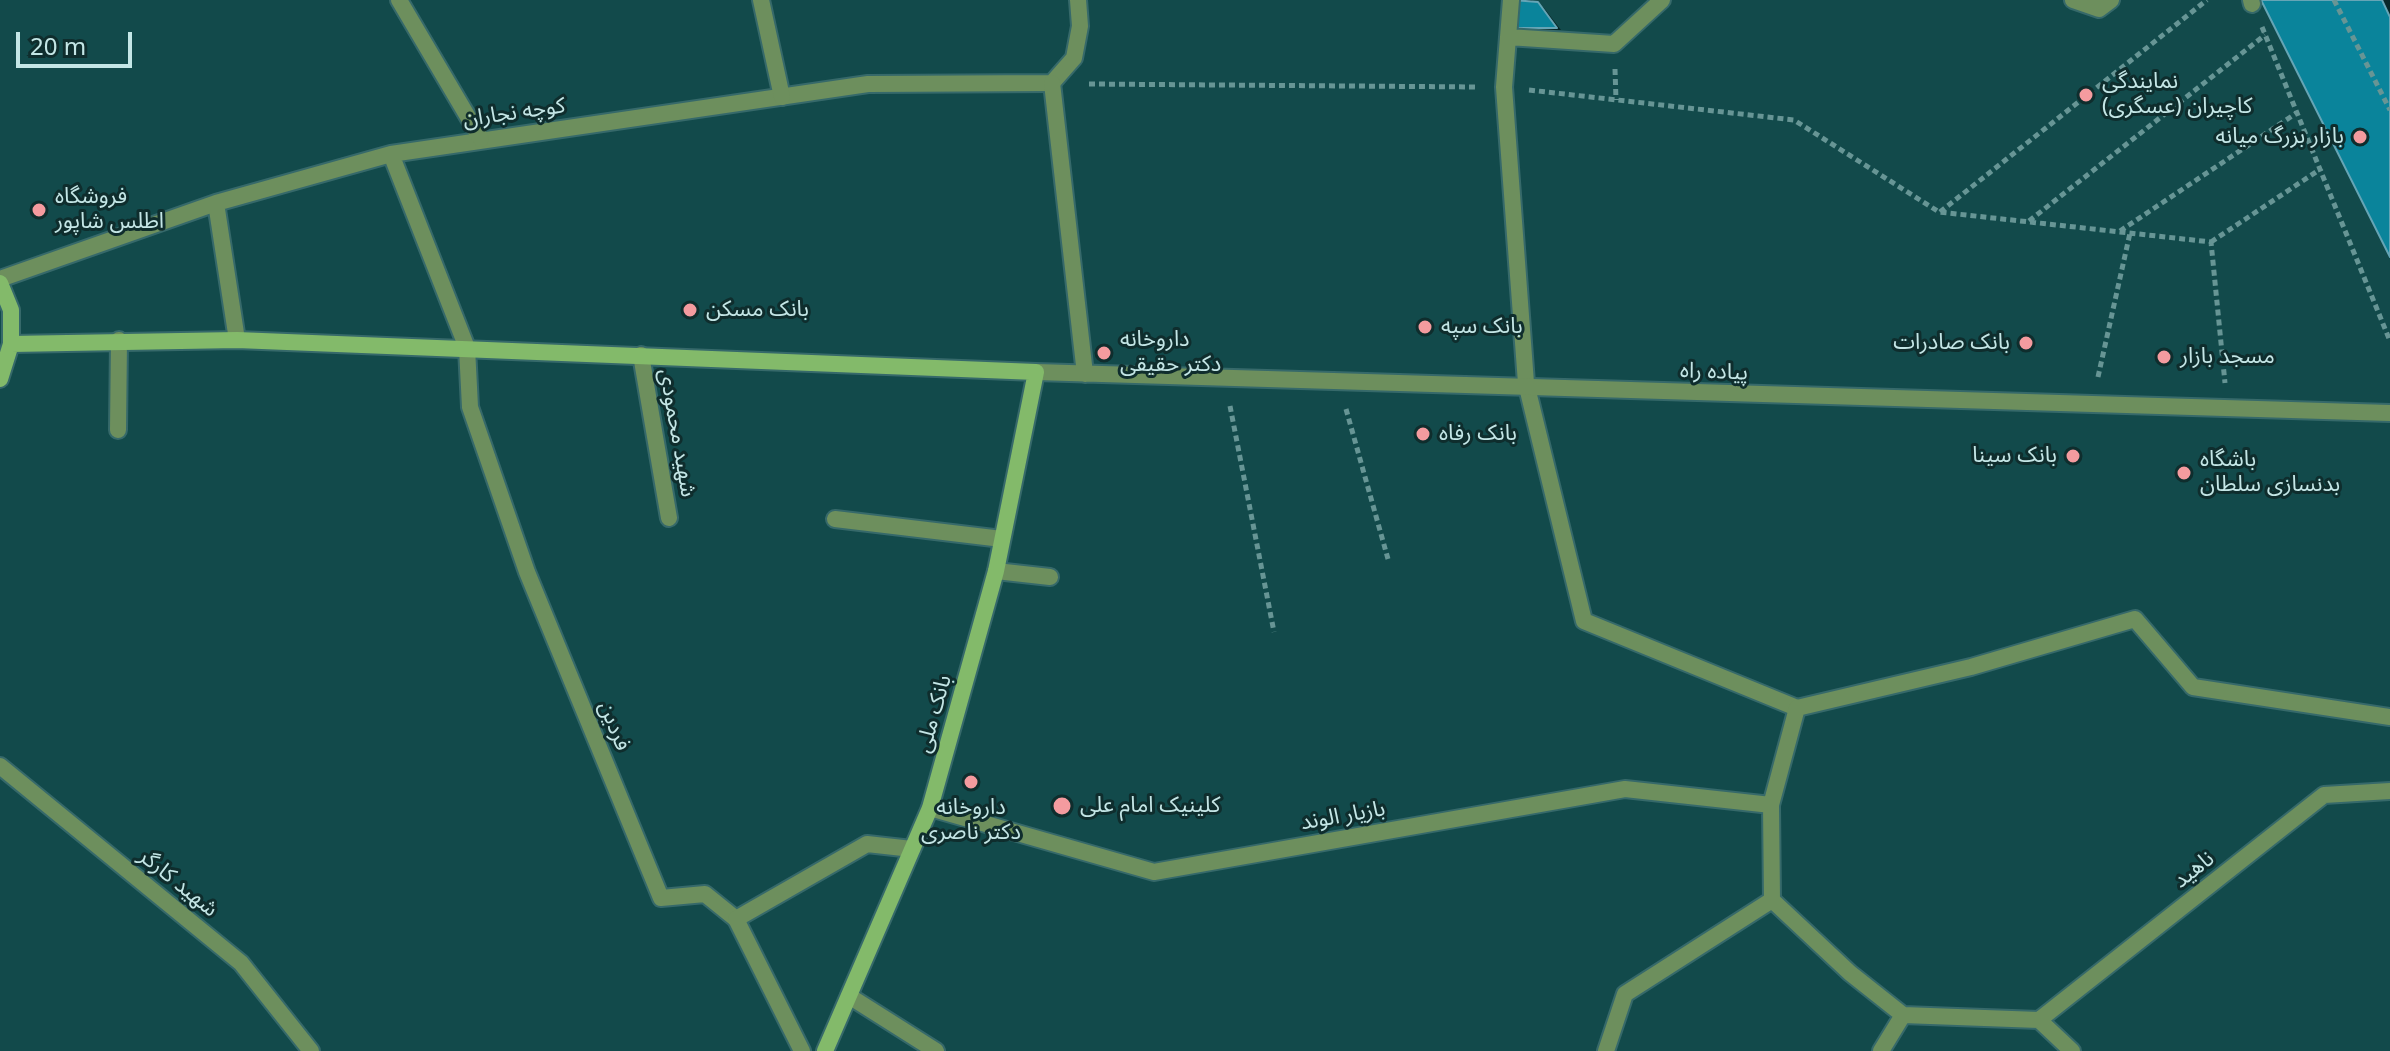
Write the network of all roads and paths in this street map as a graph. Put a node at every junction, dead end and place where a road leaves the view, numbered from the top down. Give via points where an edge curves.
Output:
1 (399, 0) edge
2 (761, 0) edge
3 (1078, 0) edge
4 (1511, 0) edge
5 (1662, 0) edge
6 (2073, 0) edge
7 (2111, 0) edge
8 (2207, 0) edge
9 (2334, 0) edge
10 (2255, 1) edge
11 (2265, 35) junction
12 (1508, 37) junction
13 (1052, 83) junction
14 (1504, 87) junction
15 (782, 97) junction
16 (2390, 110) edge
17 (2298, 112) junction
18 (481, 139) junction
19 (391, 154) junction
20 (2322, 168) junction
21 (216, 203) junction
22 (1939, 212) junction
23 (2029, 222) junction
24 (2119, 232) junction
25 (2130, 233) junction
26 (2211, 242) junction
27 (0, 281) edge
28 (119, 340) junction
29 (237, 340) junction
30 (2390, 341) edge
31 (11, 344) junction
32 (467, 348) junction
33 (641, 355) junction
34 (1036, 372) junction
35 (1085, 374) junction
36 (1224, 378) junction
37 (0, 379) edge
38 (1339, 381) junction
39 (1527, 388) junction
40 (2091, 406) junction
41 (2226, 410) junction
42 (2390, 413) edge
43 (118, 430) dead end
44 (669, 518) dead end
45 (835, 519) dead end
46 (1002, 539) junction
47 (1388, 559) dead end
48 (996, 571) junction
49 (1050, 577) dead end
50 (1274, 632) dead end
51 (1797, 708) junction
52 (2390, 717) edge
53 (0, 766) edge
54 (2390, 791) edge
55 (1771, 805) junction
56 (930, 808) junction
57 (912, 849) junction
58 (1772, 900) junction
59 (736, 919) junction
60 (849, 996) junction
61 (1903, 1015) junction
62 (2039, 1020) junction
63 (2063, 1047) edge
64 (311, 1051) edge
65 (802, 1051) edge
66 (825, 1051) edge
67 (936, 1051) edge
68 (1606, 1051) edge
69 (1881, 1051) edge

1 - 18 street
2 - 15 street
3 - 13 street via 1074,58
4 - 12 street
5 - 12 street via 1614,44
6 - 7 street via 2099,9
8 - 22 path
9 - 16 path
10 - 11 path
11 - 17 path
11 - 23 path
12 - 14 street
13 - 14 path
13 - 15 street, کوچه نجاران via 868,84
13 - 35 street
14 - 22 path via 1794,120
14 - 39 street
15 - 18 street, کوچه نجاران
17 - 20 path
17 - 24 path
18 - 19 street, کوچه نجاران
19 - 21 street, کوچه نجاران
19 - 32 street
20 - 26 path
20 - 30 path
21 - 27 street, کوچه نجاران
21 - 29 street
22 - 23 path
23 - 24 path
24 - 25 path
25 - 26 path
25 - 40 path
26 - 41 path
27 - 31 main road via 11,310
28 - 29 main road
28 - 31 main road
28 - 43 street
29 - 32 main road
31 - 37 main road
32 - 33 main road
32 - 59 street, فردین via 470,407 527,572 661,898 705,894
33 - 34 main road
33 - 44 street, شهید محمودی
34 - 35 street, پیاده راه
34 - 46 main road, بانک ملی
35 - 36 street, پیاده راه
36 - 38 street, پیاده راه
36 - 50 path
38 - 39 street, پیاده راه
38 - 47 path
39 - 40 street, پیاده راه
39 - 51 street via 1584,621
40 - 41 street, پیاده راه
41 - 42 street, پیاده راه
45 - 46 street
46 - 48 main road, بانک ملی
48 - 49 street
48 - 56 main road, بانک ملی
51 - 52 street via 2135,619 2193,687
51 - 55 street
53 - 64 street, شهيد کارگر via 241,963
54 - 62 street, ناهید via 2324,795
55 - 56 street, بازیار الوند via 1625,789 1154,872
55 - 58 street
56 - 57 main road, بانک ملی
57 - 59 street via 867,844
57 - 60 main road, بانک ملی
58 - 61 street
58 - 68 street via 1625,994
59 - 65 street, فردین
60 - 66 main road, بانک ملی
60 - 67 street
61 - 62 street
61 - 69 street
62 - 63 street

